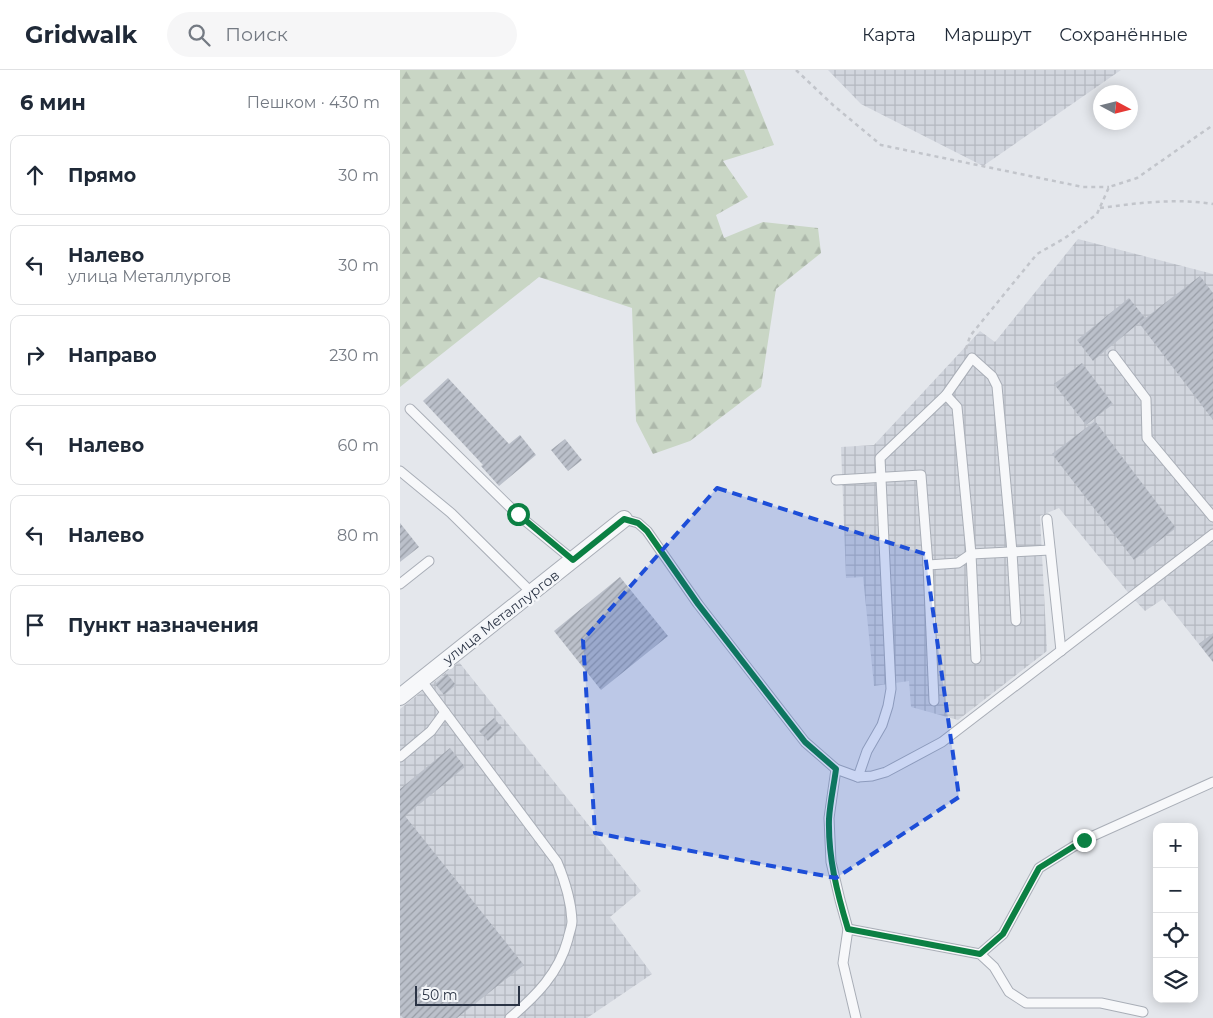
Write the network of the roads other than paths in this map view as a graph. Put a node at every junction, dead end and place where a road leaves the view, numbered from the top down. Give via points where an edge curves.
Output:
1 (1113, 355) dead end
2 (946, 395) junction
3 (410, 409) dead end
4 (400, 471) edge
5 (881, 478) junction
6 (836, 480) dead end
7 (1213, 517) edge
8 (624, 519) joint
9 (1047, 519) dead end
10 (1213, 534) edge
11 (1050, 550) junction
12 (1012, 552) junction
13 (971, 554) junction
14 (573, 560) junction
15 (429, 561) dead end
16 (928, 565) junction
17 (400, 584) edge
18 (532, 593) junction
19 (1016, 621) dead end
20 (1061, 651) junction
21 (976, 659) dead end
22 (421, 680) junction
23 (400, 697) edge
24 (934, 701) dead end
25 (446, 712) junction
26 (400, 757) edge
27 (836, 769) junction
28 (858, 777) junction
29 (1213, 782) edge
30 (848, 929) junction
31 (980, 954) junction
32 (1143, 1012) dead end
33 (510, 1018) edge
34 (856, 1018) edge

1 - 7 lane via 1146,399 1147,438
2 - 5 lane via 880,458
2 - 12 lane via 972,358 992,376 997,386
2 - 13 lane via 957,407
3 - 14 lane via 518,514
4 - 18 lane via 451,513
5 - 6 lane
5 - 16 lane via 921,476
5 - 28 lane via 891,689 882,725 867,751
8 - 14 street, улица Металлургов
8 - 27 lane via 638,523 647,531 698,604 805,742
9 - 11 lane
10 - 20 lane
11 - 12 lane
11 - 20 lane
12 - 13 lane
12 - 19 lane
13 - 16 lane via 958,563
13 - 21 lane
14 - 18 street, улица Металлургов
15 - 17 lane
16 - 24 lane
18 - 22 street, улица Металлургов
20 - 28 lane via 942,742 886,772
22 - 23 street, улица Металлургов
22 - 25 lane
25 - 26 lane via 431,731
25 - 33 lane via 557,862 568,891 572,923 565,951 550,979
27 - 28 lane
27 - 30 lane via 829,818 831,862
29 - 31 lane via 1084,840 1039,868 1003,934
30 - 31 lane
30 - 34 lane via 843,963
31 - 32 lane via 994,968 1009,992 1026,1003 1102,1003

